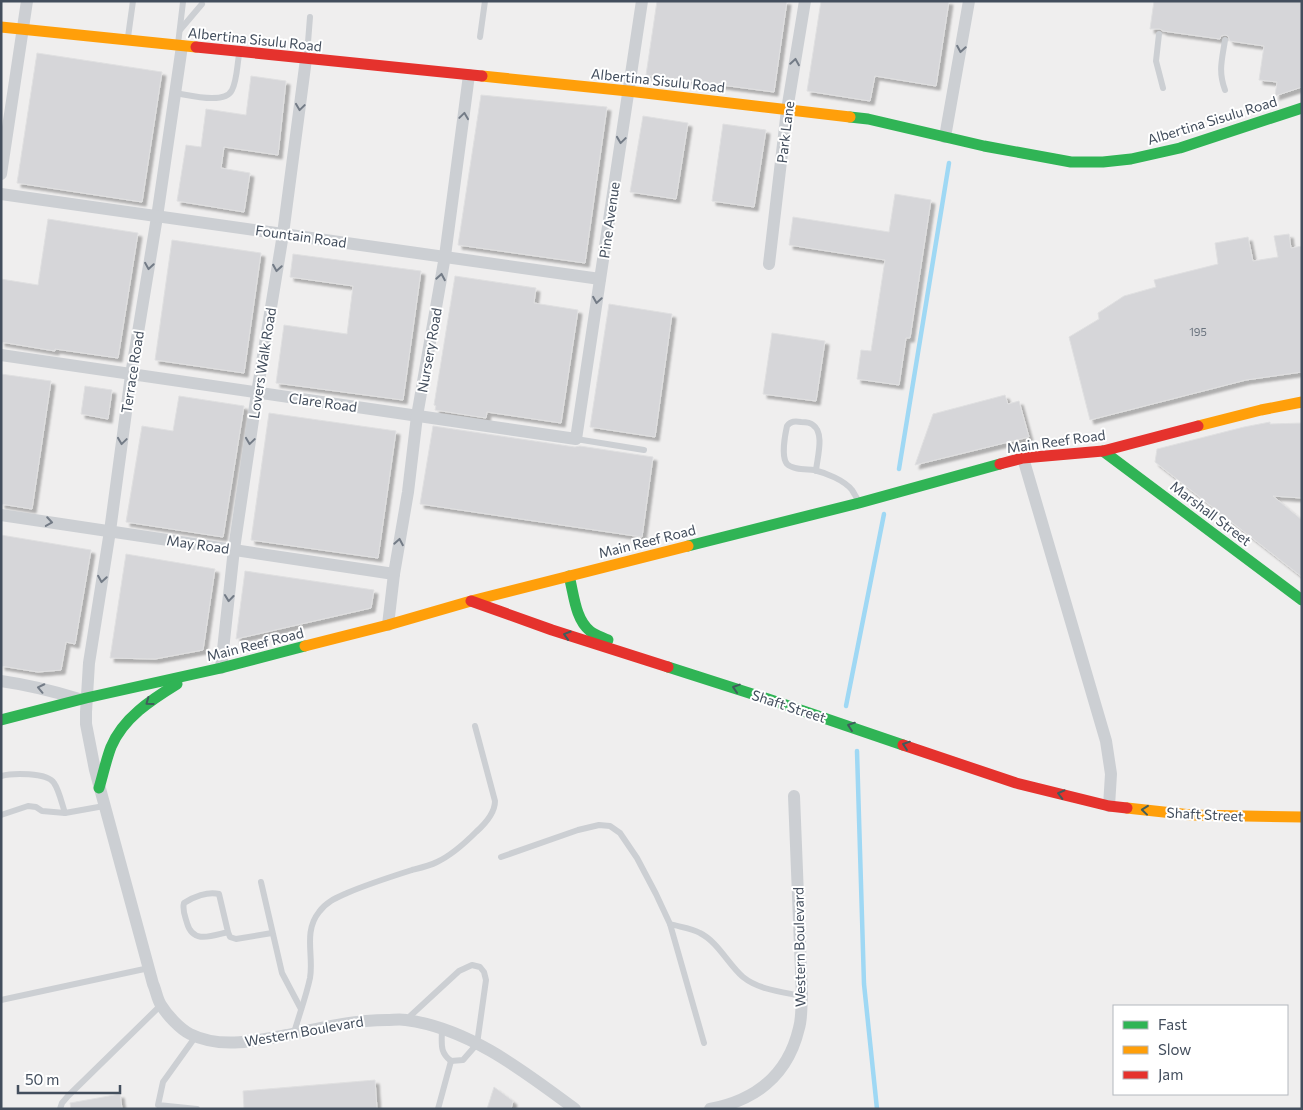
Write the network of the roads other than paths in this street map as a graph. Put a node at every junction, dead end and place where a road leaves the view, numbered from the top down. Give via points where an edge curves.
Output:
1 (27, 1) edge
2 (133, 1) edge
3 (485, 1) edge
4 (642, 1) edge
5 (805, 1) edge
6 (969, 1) edge
7 (183, 2) edge
8 (202, 4) dead end
9 (310, 17) dead end
10 (1, 26) edge
11 (24, 30) junction
12 (179, 31) junction
13 (1159, 34) dead end
14 (480, 37) dead end
15 (127, 40) junction
16 (1225, 40) dead end
17 (180, 46) junction
18 (240, 52) junction
19 (306, 59) junction
20 (469, 75) junction
21 (1163, 88) dead end
22 (1225, 90) dead end
23 (628, 91) junction
24 (175, 93) junction
25 (1302, 108) edge
26 (787, 110) junction
27 (946, 137) junction
28 (1, 174) edge
29 (1, 194) edge
30 (157, 218) junction
31 (283, 234) junction
32 (445, 256) junction
33 (769, 264) dead end
34 (600, 279) junction
35 (1, 355) edge
36 (131, 375) junction
37 (257, 393) junction
38 (1302, 402) edge
39 (417, 416) junction
40 (576, 439) junction
41 (644, 450) dead end
42 (1103, 451) junction
43 (1022, 458) junction
44 (816, 471) junction
45 (859, 503) junction
46 (1, 515) edge
47 (110, 531) junction
48 (234, 549) junction
49 (394, 574) junction
50 (569, 576) junction
51 (1302, 600) edge
52 (471, 601) junction
53 (388, 624) junction
54 (647, 660) junction
55 (221, 668) junction
56 (190, 676) junction
57 (1, 682) edge
58 (83, 698) junction
59 (1, 720) edge
60 (475, 726) dead end
61 (1, 776) edge
62 (99, 788) junction
63 (794, 796) dead end
64 (104, 806) junction
65 (1108, 806) junction
66 (64, 813) junction
67 (1, 815) edge
68 (1302, 817) edge
69 (501, 857) dead end
70 (261, 882) dead end
71 (670, 924) junction
72 (228, 932) junction
73 (272, 933) junction
74 (149, 968) junction
75 (802, 996) junction
76 (1, 1000) edge
77 (161, 1005) junction
78 (301, 1009) junction
79 (406, 1020) junction
80 (442, 1028) junction
81 (294, 1033) junction
82 (196, 1036) junction
83 (704, 1043) dead end
84 (476, 1044) junction
85 (452, 1061) junction
86 (158, 1107) edge
87 (60, 1109) edge
88 (197, 1109) edge
89 (438, 1109) edge
90 (575, 1109) edge
91 (710, 1109) edge

1 - 11 street
2 - 15 lane
3 - 14 lane
4 - 23 street, Pine Avenue
26 -> 5 street, Park Lane
6 -> 27 street
7 - 12 lane
8 - 12 lane
9 - 19 lane
10 - 11 main road, Albertina Sisulu Road
11 - 15 main road, Albertina Sisulu Road
11 - 28 street
12 - 17 lane
13 - 21 lane via 1156,61
15 - 17 main road, Albertina Sisulu Road
16 - 22 lane via 1220,68
17 - 18 main road, Albertina Sisulu Road
17 - 24 street, Terrace Road
18 - 19 main road, Albertina Sisulu Road
18 - 24 lane via 231,92 225,97 218,99
19 - 20 main road, Albertina Sisulu Road
19 -> 31 street, Lovers Walk Road
20 - 23 main road, Albertina Sisulu Road
32 -> 20 street, Nursery Road
23 - 26 main road, Albertina Sisulu Road
23 -> 34 street, Pine Avenue
24 - 30 street, Terrace Road
25 - 27 main road, Albertina Sisulu Road via 1180,148 1104,162 1040,157
26 - 27 main road, Albertina Sisulu Road via 868,119
26 - 33 street, Park Lane
29 - 30 street, Fountain Road
30 - 31 street, Fountain Road
30 -> 36 street, Terrace Road
31 - 32 street, Fountain Road
31 -> 37 street, Lovers Walk Road
32 - 34 street, Fountain Road
39 -> 32 street, Nursery Road
34 -> 40 street, Pine Avenue
35 - 36 street, Clare Road
36 - 37 street, Clare Road
36 -> 47 street, Terrace Road
37 - 39 street, Clare Road
37 -> 48 street, Lovers Walk Road
38 - 42 main road, Main Reef Road
39 - 40 street, Clare Road
49 -> 39 street, Nursery Road
40 - 41 lane, Clare Road
42 - 43 main road, Main Reef Road
42 - 51 main road, Marshall Street
43 - 45 main road, Main Reef Road
43 - 65 street via 1106,741 1111,774
44 - 44 lane via 791,467 785,461 786,430 790,423 809,423 818,430
44 - 45 lane via 846,484
45 - 50 main road, Main Reef Road
46 -> 47 street, May Road
47 - 48 street, May Road
47 -> 58 street, Terrace Road
48 - 49 street, May Road
48 -> 55 street, Lovers Walk Road
49 - 53 street, Nursery Road
50 - 52 main road, Main Reef Road
50 - 54 main road via 580,617 588,629 638,652
52 - 53 main road, Main Reef Road
54 -> 52 main road, Shaft Street
53 - 55 main road, Main Reef Road
65 -> 54 main road, Shaft Street via 1016,783
55 - 56 main road, Main Reef Road
56 - 58 main road, Main Reef Road
56 -> 62 main road via 149,702 121,730 111,747
58 -> 57 street
58 - 59 main road, Main Reef Road
58 - 62 street, Western Boulevard
60 - 78 lane via 495,801 493,812 456,852 435,863 363,886 330,901 320,911 310,931 310,977
61 - 66 lane via 17,774 50,779
62 - 64 street, Western Boulevard
63 - 75 street, Western Boulevard
64 - 66 lane
64 - 74 street, Western Boulevard
68 -> 65 main road, Shaft Street via 1191,815
66 - 67 lane via 28,806
69 - 71 lane via 578,830 610,826 620,833 637,858
70 - 73 lane
71 - 75 lane via 699,932 708,938 751,982
71 - 83 lane
72 - 72 lane via 200,937 193,935 182,909 184,903 212,892 219,894
72 - 73 lane via 236,939
73 - 78 lane via 282,973
74 - 76 lane
74 - 77 street, Western Boulevard
75 - 91 street, Western Boulevard via 795,1044 776,1075 746,1098
77 - 82 street, Western Boulevard via 175,1022
77 - 87 lane via 62,1102
78 - 81 lane
79 - 80 street, Western Boulevard
79 - 81 street, Western Boulevard via 370,1020
79 - 84 lane via 459,971 476,966 482,969 486,980
80 - 84 street, Western Boulevard
80 - 85 lane via 442,1049
81 - 82 street, Western Boulevard via 250,1042 226,1043
82 - 86 lane via 163,1082
84 - 85 lane via 463,1060
84 - 90 street, Western Boulevard via 518,1067
85 - 89 lane
86 - 88 lane

